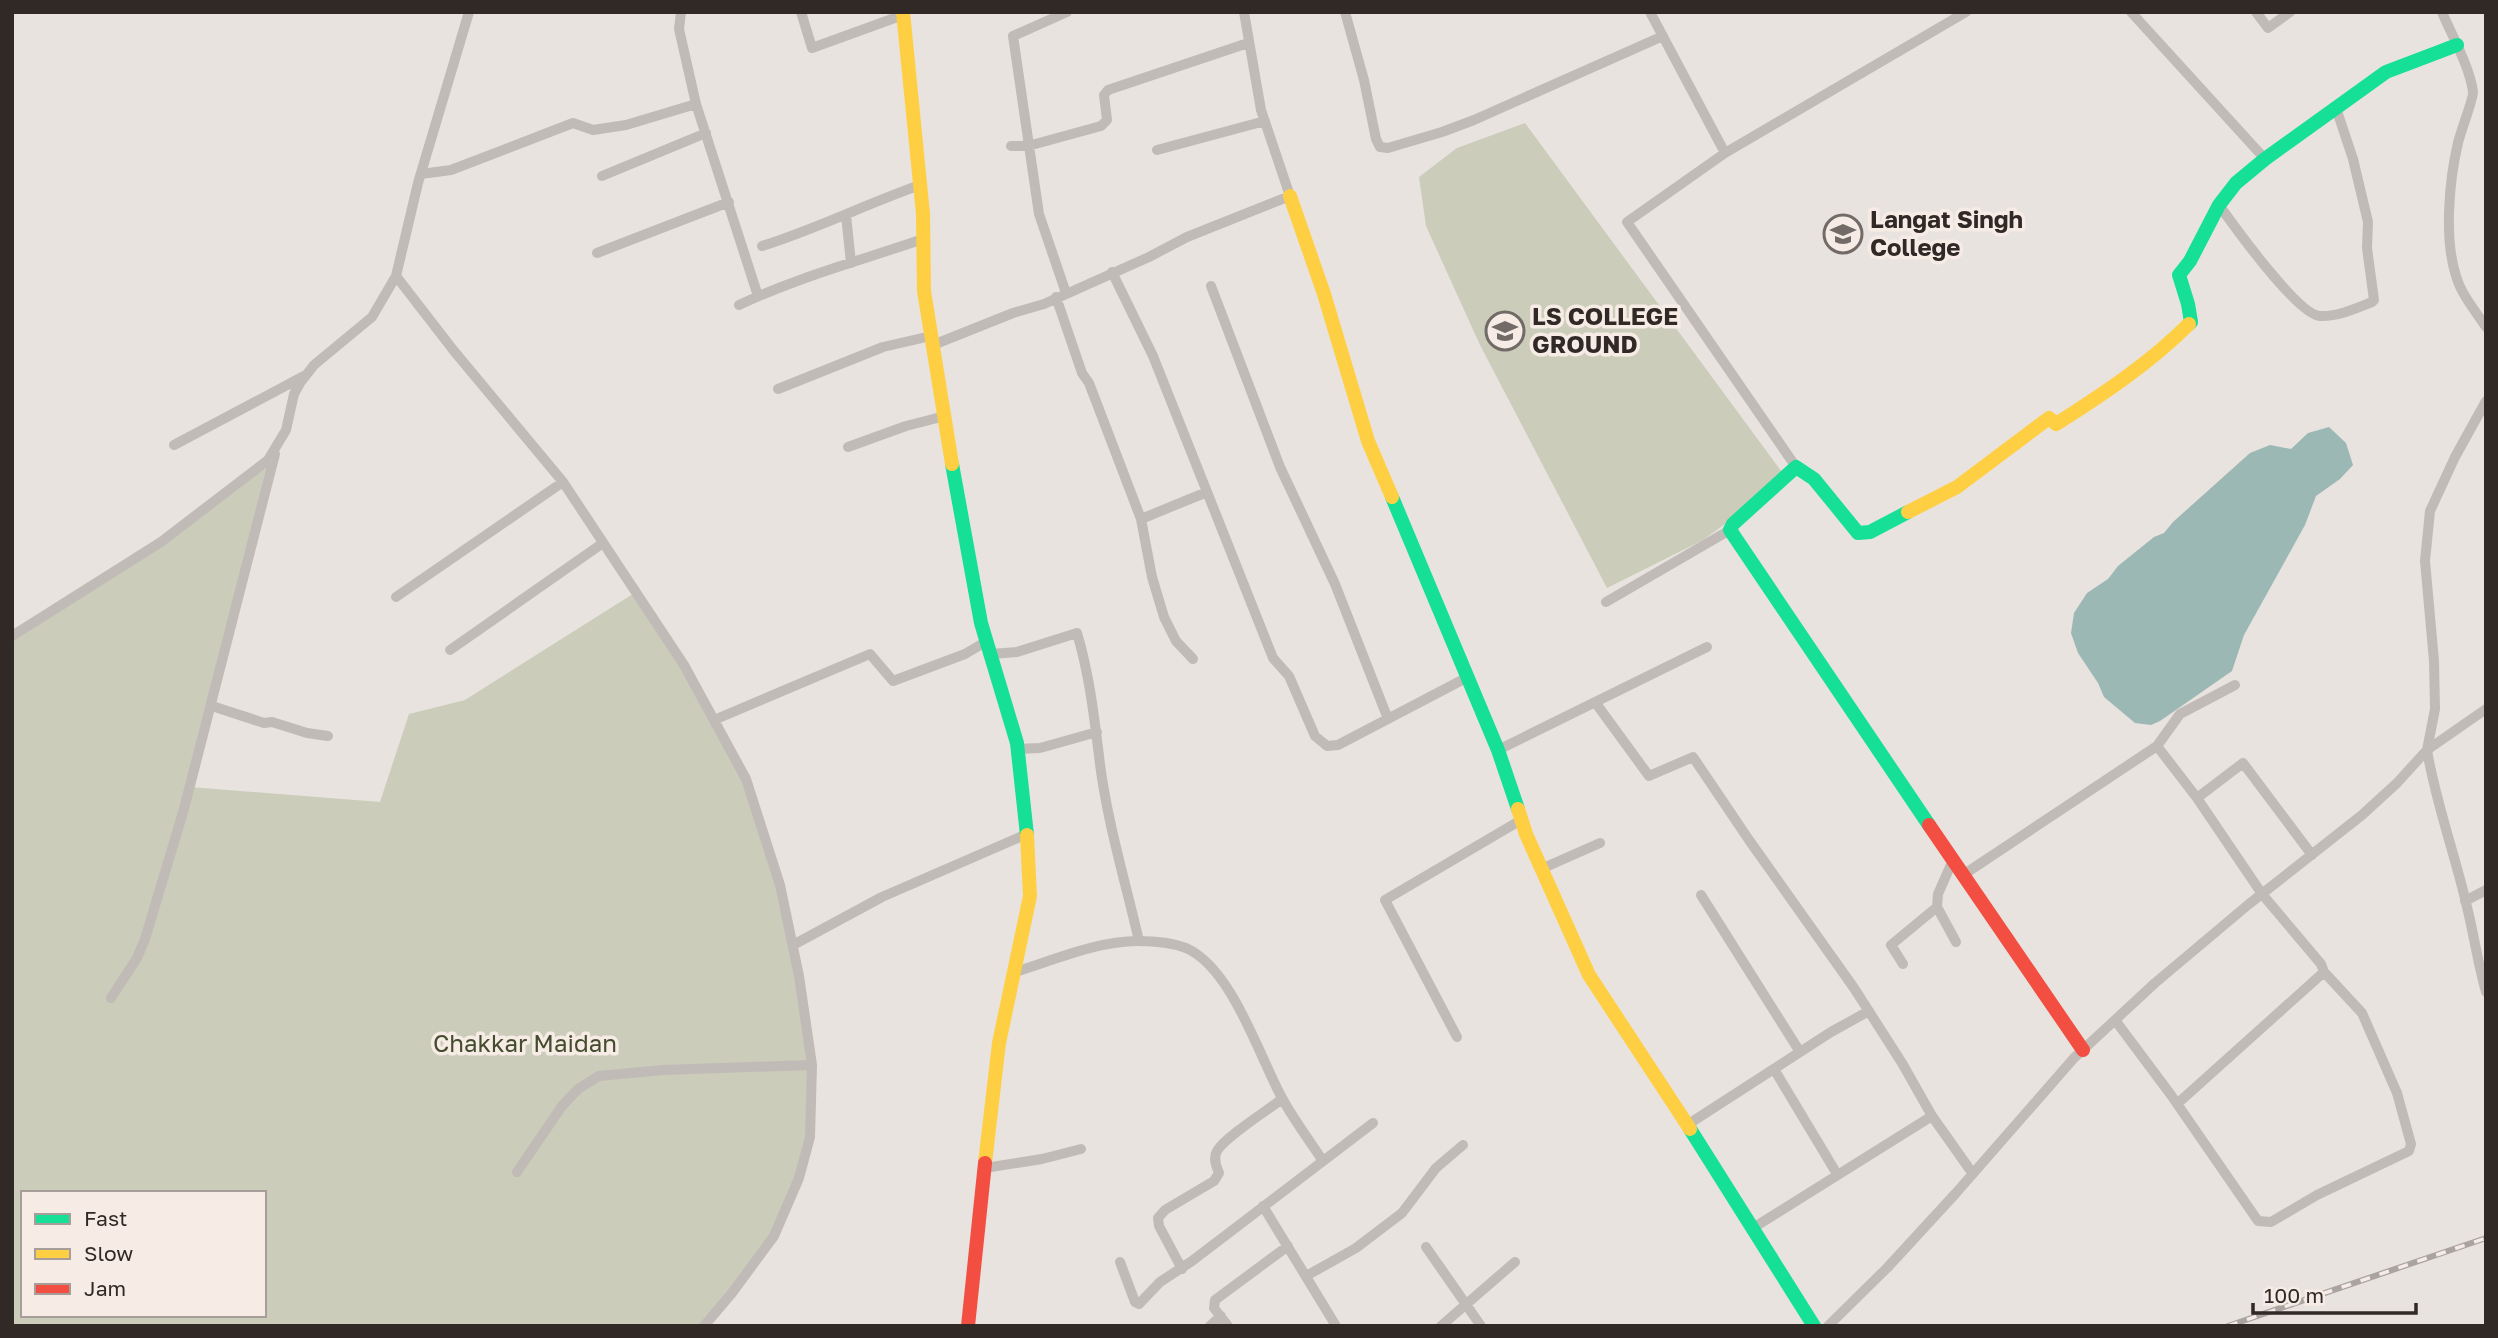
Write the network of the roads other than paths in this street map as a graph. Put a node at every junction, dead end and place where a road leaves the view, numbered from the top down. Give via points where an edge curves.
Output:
1 (469, 12) edge
2 (681, 12) edge
3 (801, 12) edge
4 (1067, 12) edge
5 (1244, 12) edge
6 (1345, 12) edge
7 (1650, 12) edge
8 (1966, 12) edge
9 (2131, 12) edge
10 (2256, 12) edge
11 (2290, 12) edge
12 (2442, 12) edge
13 (903, 14) edge
14 (1663, 36) junction
15 (1248, 43) junction
16 (2457, 45) junction
17 (2486, 93) edge
18 (2474, 94) junction
19 (696, 104) junction
20 (2336, 108) junction
21 (1265, 121) junction
22 (706, 133) junction
23 (1012, 146) dead end
24 (1028, 146) junction
25 (1157, 150) dead end
26 (1725, 153) junction
27 (2265, 159) junction
28 (421, 174) junction
29 (602, 176) dead end
30 (920, 185) junction
31 (1290, 196) junction
32 (729, 202) junction
33 (2219, 205) junction
34 (846, 215) junction
35 (923, 239) junction
36 (762, 246) dead end
37 (597, 253) dead end
38 (850, 262) junction
39 (1112, 272) junction
40 (396, 276) junction
41 (1212, 286) dead end
42 (1061, 295) junction
43 (758, 296) junction
44 (739, 305) dead end
45 (2486, 327) edge
46 (932, 340) junction
47 (307, 374) junction
48 (778, 389) dead end
49 (2486, 401) edge
50 (945, 415) junction
51 (174, 445) dead end
52 (277, 446) junction
53 (848, 447) dead end
54 (1796, 467) junction
55 (563, 482) junction
56 (1207, 492) junction
57 (1141, 519) junction
58 (1730, 530) junction
59 (603, 543) junction
60 (396, 597) dead end
61 (1606, 602) dead end
62 (12, 636) edge
63 (1707, 647) dead end
64 (989, 648) junction
65 (450, 650) dead end
66 (1193, 659) dead end
67 (1466, 678) junction
68 (2235, 685) dead end
69 (1595, 702) junction
70 (212, 706) junction
71 (2486, 709) edge
72 (1388, 719) junction
73 (714, 720) junction
74 (1097, 732) junction
75 (328, 736) dead end
76 (2157, 746) junction
77 (1017, 749) junction
78 (1497, 750) junction
79 (2427, 750) junction
80 (2197, 797) junction
81 (1521, 820) junction
82 (1027, 834) junction
83 (1600, 843) dead end
84 (2312, 855) junction
85 (1953, 860) junction
86 (1541, 869) junction
87 (1964, 875) junction
88 (2486, 890) edge
89 (2262, 894) junction
90 (1701, 895) dead end
91 (2465, 901) junction
92 (1937, 907) junction
93 (1139, 941) junction
94 (1956, 942) dead end
95 (793, 945) junction
96 (1903, 964) dead end
97 (1015, 972) junction
98 (2324, 972) junction
99 (2486, 992) edge
100 (111, 998) dead end
101 (1869, 1011) junction
102 (2115, 1020) junction
103 (1457, 1037) dead end
104 (2083, 1050) junction
105 (1800, 1052) junction
106 (812, 1065) junction
107 (1774, 1069) junction
108 (1283, 1099) junction
109 (2177, 1104) junction
110 (1932, 1116) junction
111 (1373, 1123) dead end
112 (1687, 1125) junction
113 (1463, 1145) dead end
114 (1081, 1149) dead end
115 (1323, 1161) junction
116 (985, 1168) junction
117 (517, 1172) dead end
118 (1837, 1174) junction
119 (1973, 1174) junction
120 (1264, 1206) junction
121 (1752, 1228) junction
122 (1288, 1246) junction
123 (1426, 1247) dead end
124 (1120, 1262) dead end
125 (1515, 1262) dead end
126 (1182, 1269) junction
127 (1306, 1276) junction
128 (1466, 1306) junction
129 (1221, 1317) junction
130 (704, 1326) edge
131 (968, 1326) edge
132 (1210, 1326) edge
133 (1228, 1326) edge
134 (1336, 1326) edge
135 (1441, 1326) edge
136 (1481, 1326) edge
137 (1814, 1326) edge
138 (1828, 1326) edge

1 - 28 street
2 - 19 street via 679,29
3 - 13 street via 812,48
4 - 24 street via 1013,36
5 - 15 street
6 - 14 street via 1376,139 1380,147 1388,148 1474,120
7 - 14 street
8 - 26 street
9 - 27 street
10 - 11 street via 2268,28
12 - 16 street
13 - 30 street
14 - 26 street
15 - 21 street
15 - 24 street via 1108,90 1104,95 1107,120 1101,126
16 - 18 street
16 - 20 street via 2386,72
17 - 18 street
18 - 45 street via 2455,156 2451,253 2456,278
19 - 22 street
19 - 28 street via 626,125 593,130 573,123 451,170
20 - 27 street
20 - 33 street via 2368,222 2372,302 2314,315 2256,255
21 - 25 street
21 - 31 street
22 - 29 street
22 - 32 street
23 - 24 street
24 - 42 street via 1042,226
26 - 54 street via 1627,222
27 - 33 street via 2236,183
28 - 40 street
30 - 34 street
30 - 35 street
31 - 39 street
31 - 67 street via 1368,441
32 - 37 street
32 - 43 street
33 - 54 street via 2179,275 2191,322 2085,407 2056,424 2049,418 1957,487 1870,532 1858,533 1814,479
34 - 36 street
34 - 38 street
35 - 38 street
35 - 46 street via 924,291
38 - 43 street
39 - 42 street
39 - 56 street via 1153,356
40 - 47 street via 372,317
40 - 55 street
41 - 72 street via 1280,467 1335,584
42 - 46 street
42 - 57 street via 1082,373
43 - 44 street
46 - 48 street via 883,347
46 - 50 street
47 - 51 street
47 - 52 street
49 - 79 street via 2430,511 2425,561 2435,709
50 - 53 street
50 - 64 street via 961,520
52 - 62 street via 255,472 182,528
52 - 70 street
54 - 58 street
55 - 59 street
55 - 60 street
56 - 57 street
56 - 72 street via 1273,658 1289,676 1315,736 1327,746 1338,745
57 - 66 street via 1164,617
58 - 61 street
58 - 85 street
59 - 65 street
59 - 73 street via 684,665
63 - 69 street
64 - 73 street via 893,681 870,654
64 - 74 street via 1017,652 1077,633
64 - 77 street
67 - 72 street
67 - 78 street
68 - 76 street via 2180,714
69 - 78 street
69 - 101 street via 1649,776 1693,757
70 - 75 street
70 - 100 street via 145,939
71 - 79 street
73 - 95 street via 746,779 780,885
74 - 77 street via 1040,748
74 - 93 street
76 - 80 street
76 - 87 street
77 - 82 street
78 - 81 street
79 - 84 street via 2362,815
79 - 91 street
80 - 84 street via 2243,763
80 - 89 street
81 - 86 street
81 - 103 street via 1385,900
82 - 95 street via 882,897
82 - 97 street via 1030,896
83 - 86 street
84 - 89 street
85 - 87 street
85 - 92 street
86 - 112 street via 1589,975
87 - 104 street
88 - 91 street
89 - 98 street
89 - 102 street
90 - 105 street
91 - 99 street
92 - 94 street
92 - 96 street via 1891,945
93 - 97 street via 1101,946
93 - 108 street via 1186,949 1209,966 1239,1009
95 - 106 street
97 - 116 street via 999,1043
98 - 109 street
98 - 109 street via 2362,1013 2397,1093 2409,1151 2271,1222 2258,1221
101 - 105 street
101 - 110 street
102 - 104 street
102 - 109 street
104 - 119 street
105 - 107 street
106 - 117 street via 598,1076 562,1106
106 - 130 street via 810,1136 799,1178 774,1236
107 - 112 street
107 - 118 street
108 - 115 street
108 - 126 street via 1216,1151 1218,1177 1158,1218
110 - 118 street
110 - 119 street
111 - 115 street
112 - 121 street
113 - 127 street via 1436,1168 1402,1213 1356,1248
114 - 116 street
115 - 120 street
116 - 131 street
118 - 121 street
119 - 138 street
120 - 122 street
120 - 126 street
121 - 137 street
122 - 127 street
122 - 129 street via 1219,1295 1214,1307
123 - 128 street
124 - 126 street via 1139,1304 1160,1282
125 - 128 street
127 - 134 street
128 - 135 street
128 - 136 street
129 - 132 street
129 - 133 street

